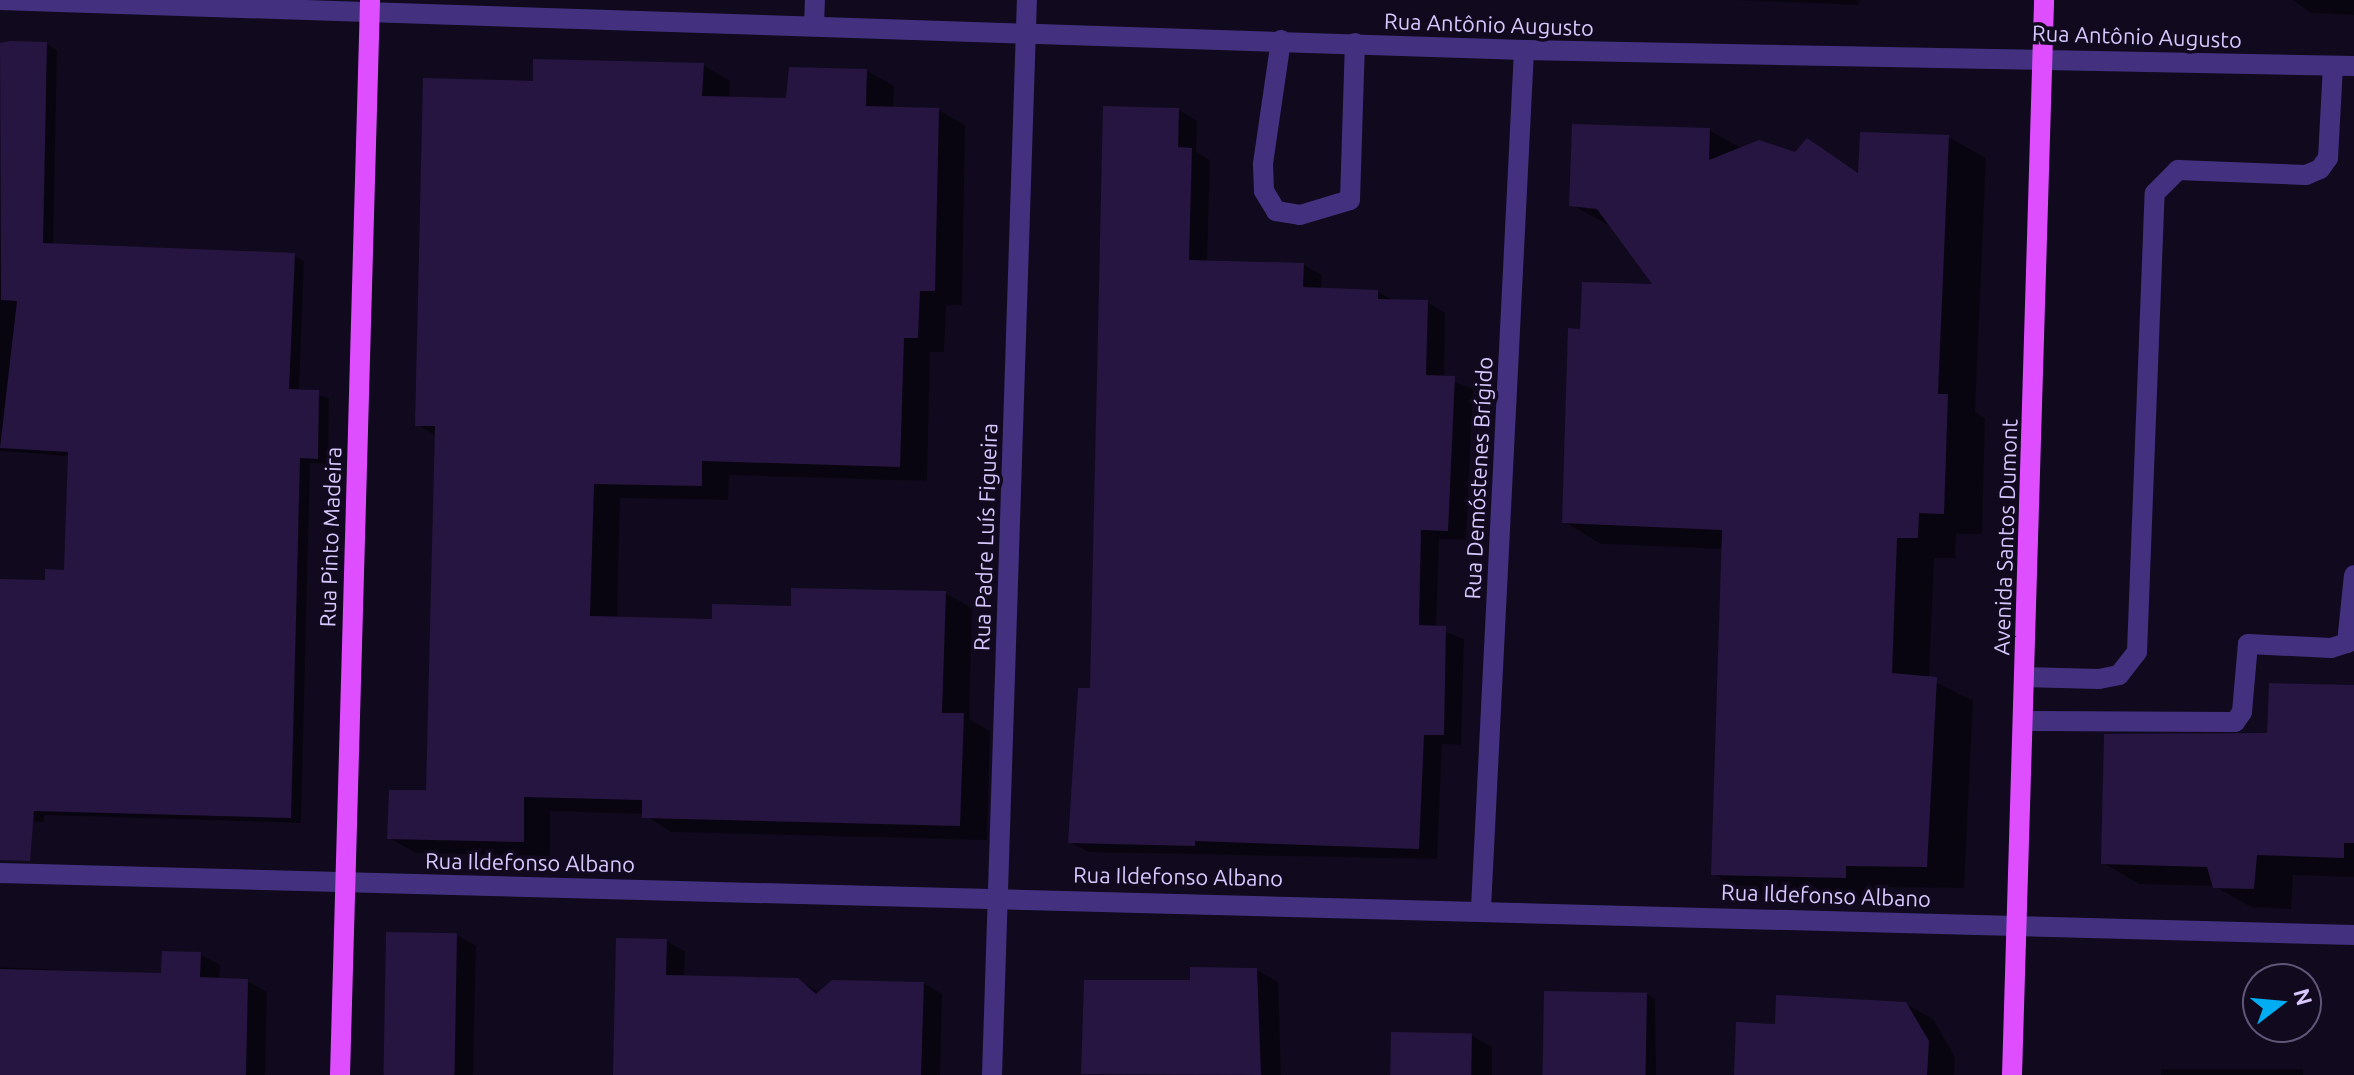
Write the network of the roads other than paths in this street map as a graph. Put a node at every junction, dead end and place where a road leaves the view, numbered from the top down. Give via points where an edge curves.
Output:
1 (0, 0) edge
2 (815, 0) edge
3 (1027, 0) edge
4 (2044, 0) edge
5 (370, 4) edge
6 (814, 26) junction
7 (1026, 35) junction
8 (1281, 40) junction
9 (1355, 43) junction
10 (1524, 50) junction
11 (2042, 56) junction
12 (2333, 66) junction
13 (2354, 66) edge
14 (2354, 575) edge
15 (2024, 677) junction
16 (2023, 721) junction
17 (0, 873) edge
18 (344, 882) junction
19 (997, 896) junction
20 (1481, 908) junction
21 (2018, 924) junction
22 (2354, 935) edge
23 (340, 1075) edge
24 (992, 1075) edge
25 (2012, 1075) edge

1 - 5 street, Rua Antônio Augusto
2 - 6 street
3 - 7 street, Rua Padre Luís Figueira
4 - 11 main road, Avenida Santos Dumont
5 - 6 street, Rua Antônio Augusto
5 - 18 main road, Rua Pinto Madeira
6 - 7 street, Rua Antônio Augusto
7 - 8 street, Rua Antônio Augusto
7 - 19 street, Rua Padre Luís Figueira
8 - 9 street, Rua Antônio Augusto
8 - 9 street via 1264,191 1276,211 1300,215 1350,200
9 - 10 street, Rua Antônio Augusto
10 - 11 street, Rua Antônio Augusto
10 - 20 street, Rua Demóstenes Brígido
11 - 12 street, Rua Antônio Augusto
11 - 15 main road, Avenida Santos Dumont
12 - 13 street, Rua Antônio Augusto
12 - 15 street via 2328,158 2306,175 2178,170 2155,193 2137,652 2119,675
14 - 16 street via 2347,643 2331,648 2248,644 2242,712 2235,722
15 - 16 main road, Avenida Santos Dumont
16 - 21 main road, Avenida Santos Dumont
17 - 18 street, Rua Ildefonso Albano
18 - 19 street, Rua Ildefonso Albano
18 - 23 main road, Rua Pinto Madeira
19 - 20 street, Rua Ildefonso Albano
19 - 24 street, Rua Padre Luís Figueira
20 - 21 street, Rua Ildefonso Albano
21 - 22 street, Rua Ildefonso Albano
21 - 25 main road, Avenida Santos Dumont

